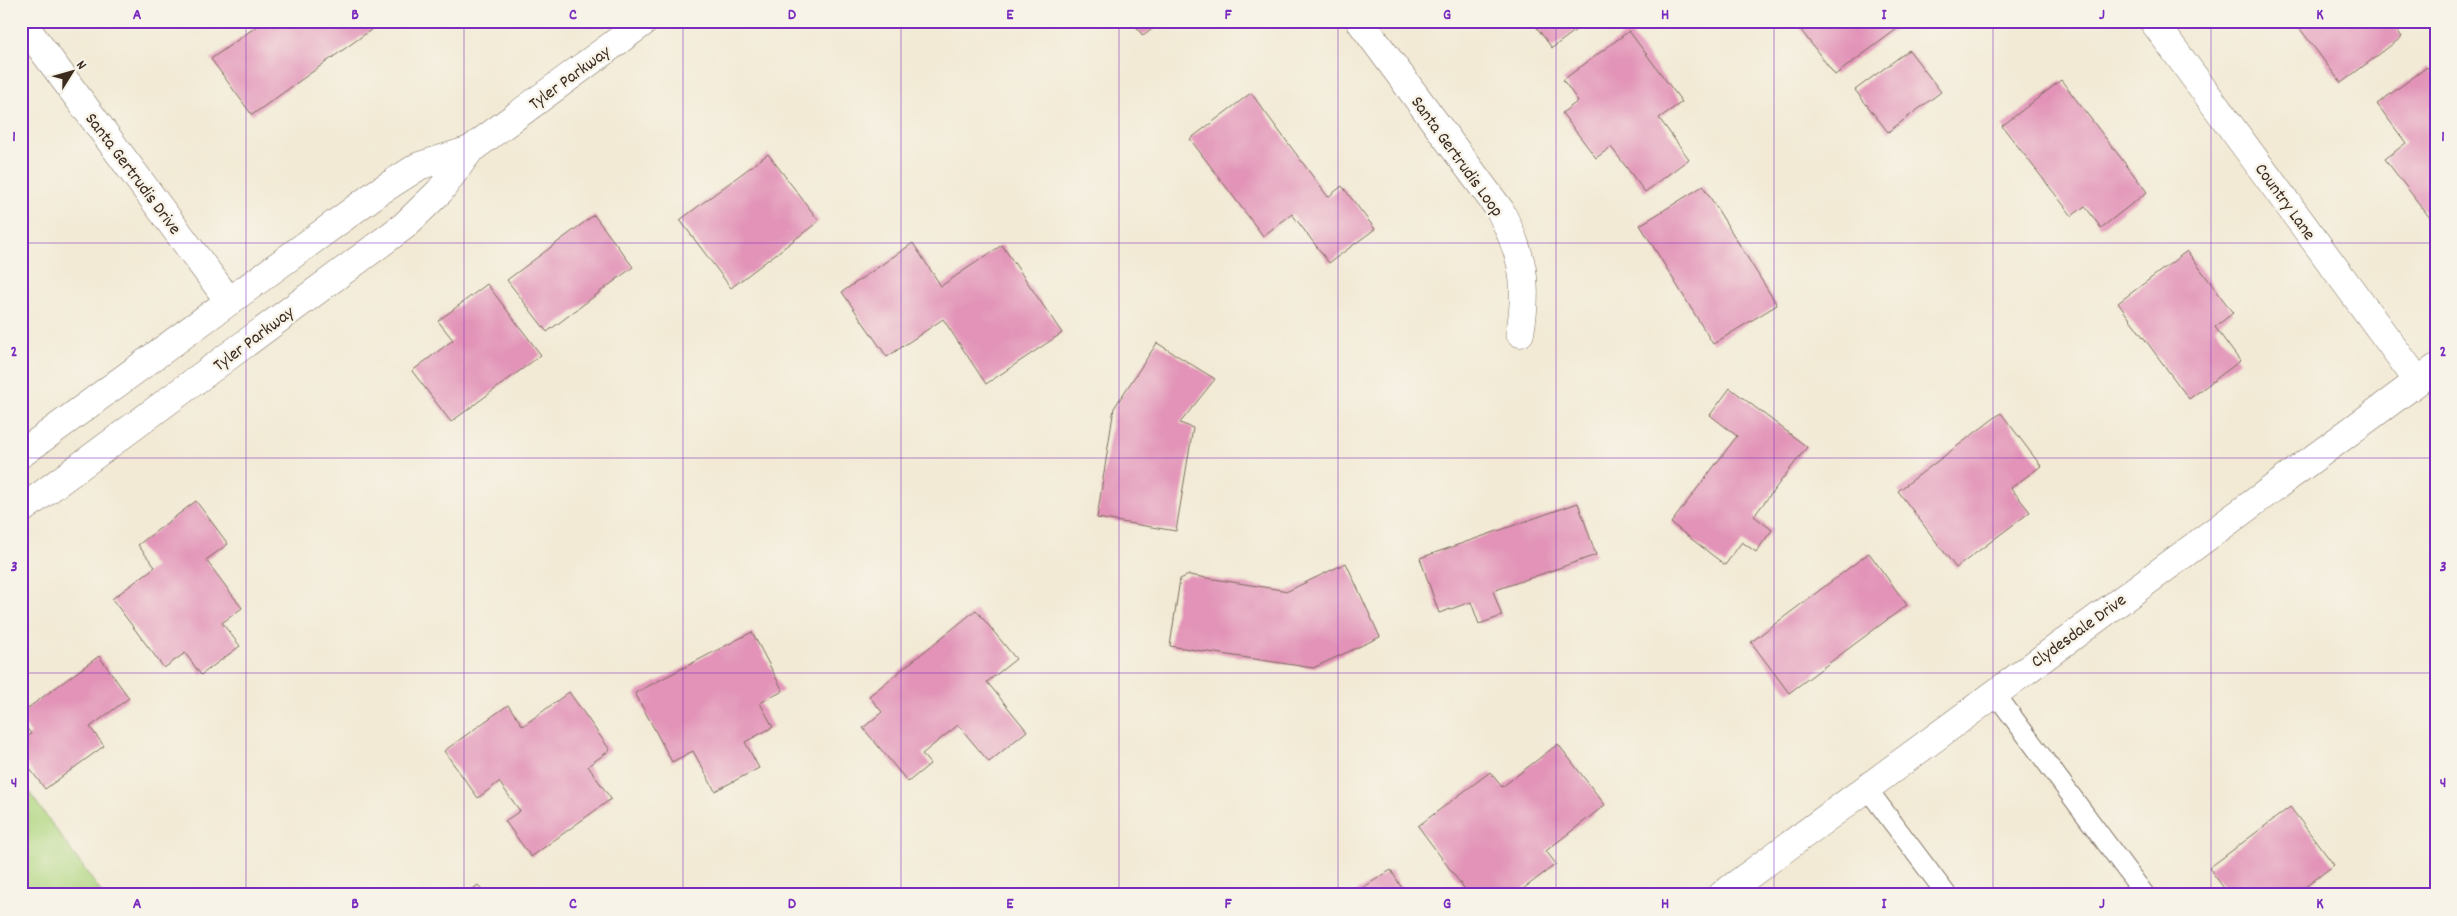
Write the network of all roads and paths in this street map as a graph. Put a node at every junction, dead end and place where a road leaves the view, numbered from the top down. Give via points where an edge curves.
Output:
1 (22, 21) edge
2 (645, 21) edge
3 (1360, 21) edge
4 (2153, 21) edge
5 (470, 150) junction
6 (229, 301) junction
7 (1520, 332) dead end
8 (2427, 374) edge
9 (21, 454) edge
10 (21, 510) edge
11 (1994, 692) junction
12 (1866, 787) junction
13 (1722, 895) edge
14 (1947, 895) edge
15 (2145, 895) edge

1 - 6 street, Santa Gertrudis Drive
2 - 5 street, Tyler Parkway
3 - 7 street, Santa Gertrudis Loop via 1500,210 1515,240 1524,271 1525,304
4 - 8 street, Country Lane
5 - 6 street, Tyler Parkway via 420,166 402,177
5 - 10 street, Tyler Parkway via 440,191 404,226
6 - 9 street, Tyler Parkway
8 - 11 street, Clydesdale Drive
11 - 12 street, Clydesdale Drive
11 - 15 lane
12 - 13 street, Clydesdale Drive
12 - 14 lane

